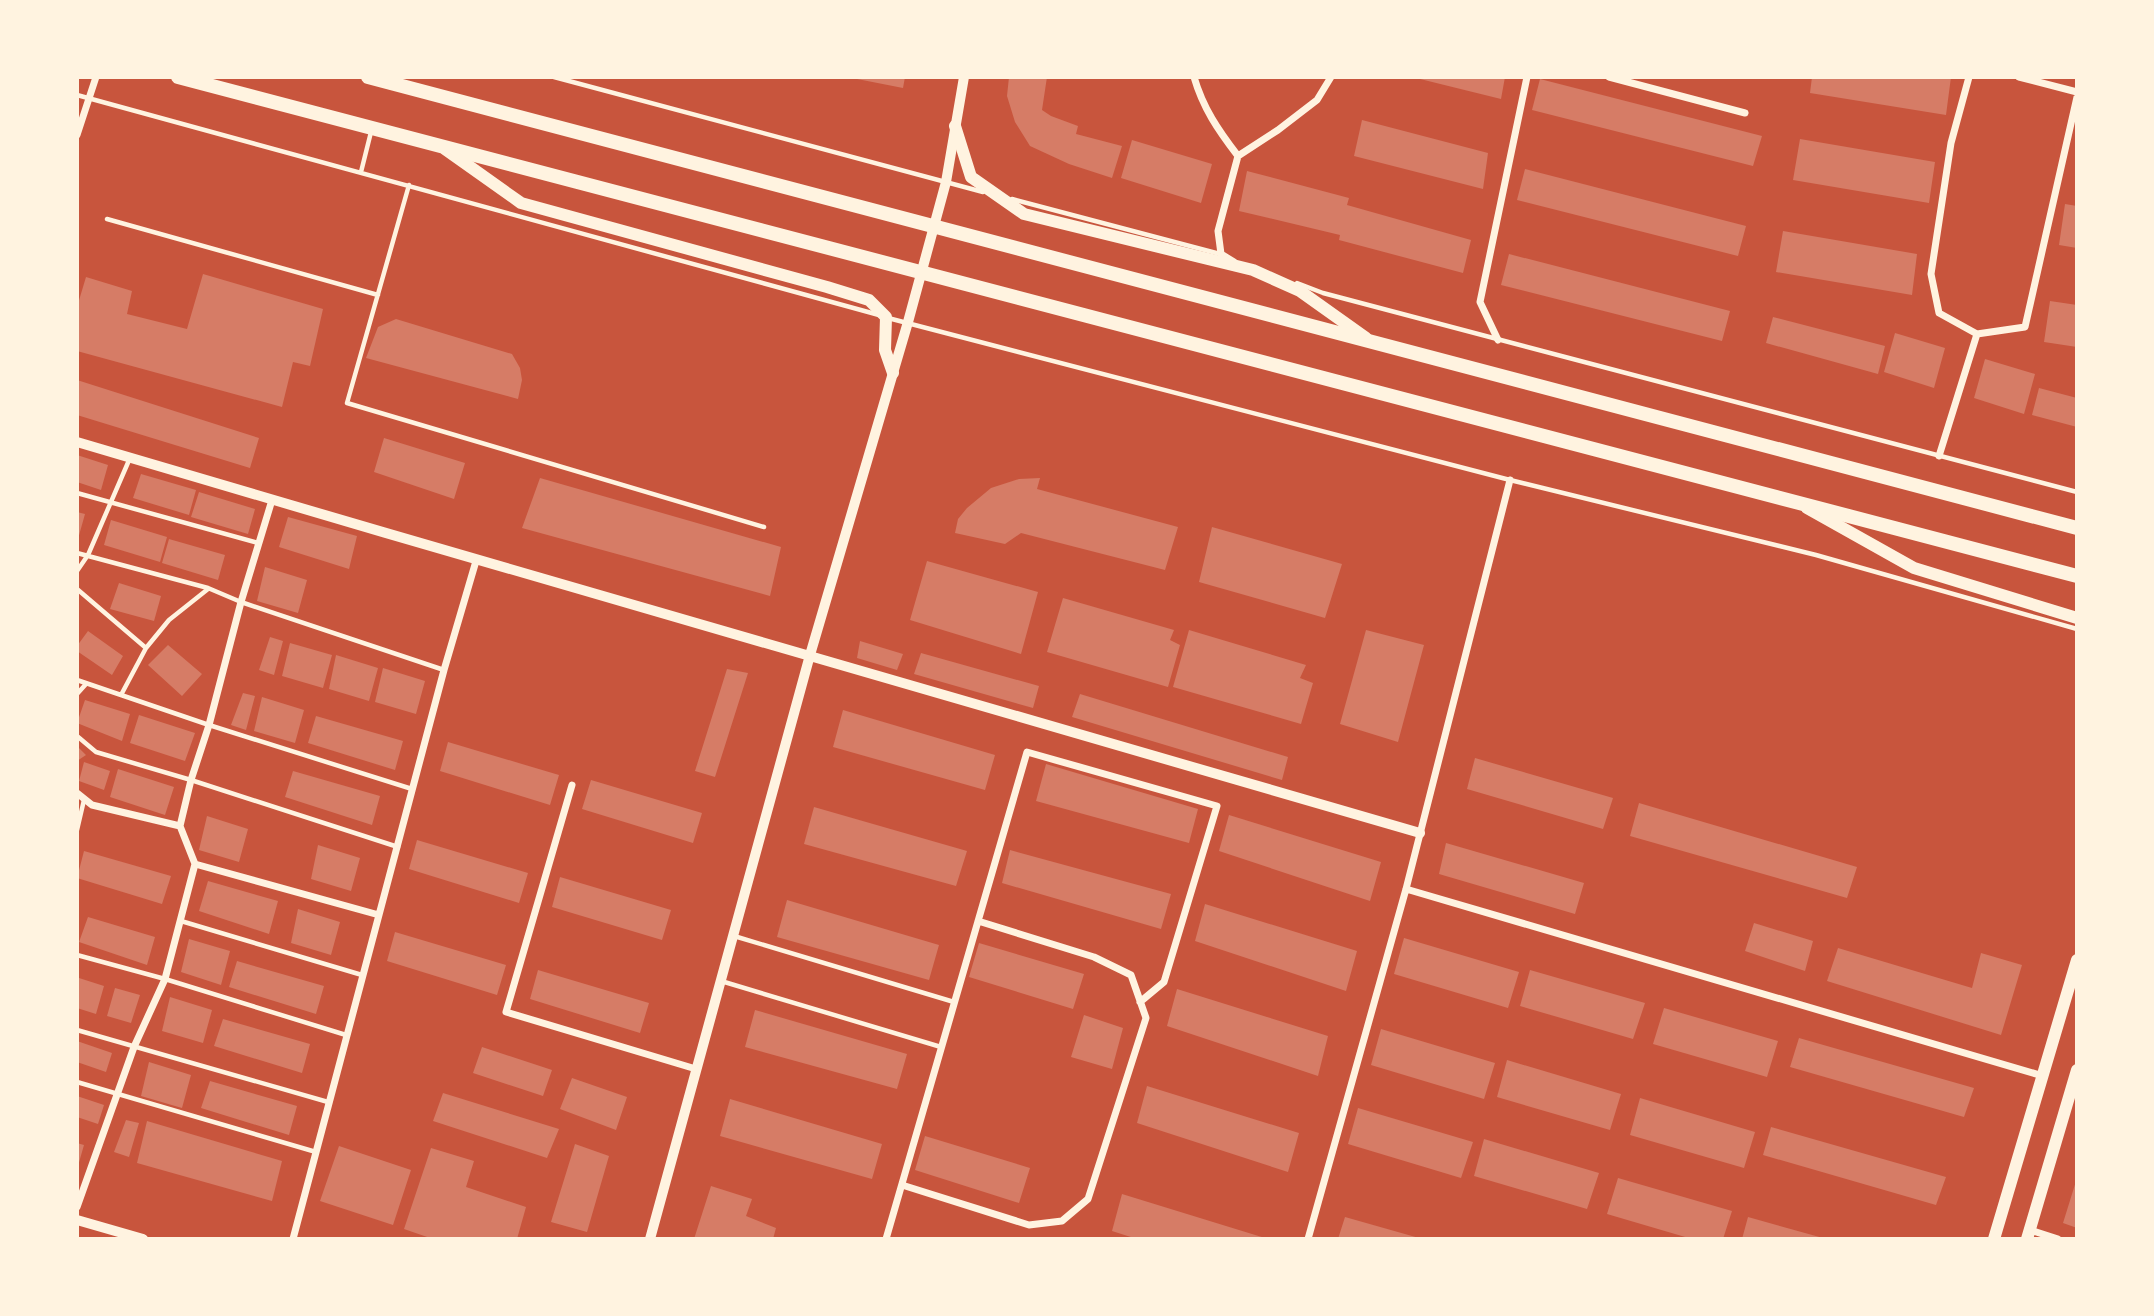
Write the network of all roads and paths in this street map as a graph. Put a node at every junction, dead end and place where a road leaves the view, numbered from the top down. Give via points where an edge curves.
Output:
1 (96, 77) edge
2 (178, 77) edge
3 (368, 77) edge
4 (554, 77) edge
5 (964, 77) edge
6 (1194, 77) edge
7 (1331, 77) edge
8 (1527, 77) edge
9 (1609, 77) edge
10 (1969, 77) edge
11 (2019, 77) edge
12 (2077, 94) edge
13 (77, 95) edge
14 (89, 98) junction
15 (1745, 113) dead end
16 (956, 126) junction
17 (372, 128) junction
18 (77, 135) edge
19 (442, 146) junction
20 (1238, 156) junction
21 (361, 172) junction
22 (946, 182) junction
23 (409, 185) junction
24 (998, 196) junction
25 (107, 219) dead end
26 (933, 225) junction
27 (1221, 254) junction
28 (1243, 267) junction
29 (921, 271) junction
30 (378, 295) junction
31 (886, 317) junction
32 (908, 322) junction
33 (1976, 334) junction
34 (1498, 340) junction
35 (1369, 341) junction
36 (893, 373) junction
37 (77, 442) edge
38 (1939, 456) junction
39 (130, 458) junction
40 (1510, 480) junction
41 (2077, 492) edge
42 (77, 493) edge
43 (272, 500) junction
44 (110, 503) junction
45 (1798, 503) junction
46 (764, 527) dead end
47 (2077, 528) edge
48 (261, 544) junction
49 (77, 553) edge
50 (89, 555) junction
51 (477, 561) junction
52 (77, 571) edge
53 (2077, 576) edge
54 (208, 588) junction
55 (77, 589) edge
56 (241, 601) junction
57 (2077, 618) edge
58 (2077, 629) edge
59 (146, 648) junction
60 (810, 655) junction
61 (444, 670) junction
62 (77, 680) edge
63 (86, 684) junction
64 (77, 694) edge
65 (121, 695) junction
66 (209, 725) junction
67 (77, 736) edge
68 (191, 780) junction
69 (572, 785) dead end
70 (413, 790) junction
71 (77, 793) edge
72 (84, 799) junction
73 (180, 826) junction
74 (77, 830) edge
75 (1420, 833) junction
76 (398, 847) junction
77 (195, 863) junction
78 (1406, 889) junction
79 (379, 915) junction
80 (181, 921) junction
81 (978, 921) junction
82 (733, 936) junction
83 (77, 954) edge
84 (2077, 960) edge
85 (362, 975) junction
86 (165, 979) junction
87 (721, 981) junction
88 (955, 1002) junction
89 (1140, 1002) junction
90 (77, 1030) edge
91 (346, 1035) junction
92 (134, 1047) junction
93 (942, 1047) junction
94 (696, 1069) junction
95 (2077, 1070) edge
96 (2043, 1076) junction
97 (77, 1082) edge
98 (118, 1094) junction
99 (328, 1102) junction
100 (316, 1152) junction
101 (902, 1185) junction
102 (77, 1207) edge
103 (77, 1220) edge
104 (2029, 1234) edge
105 (143, 1239) edge
106 (293, 1239) edge
107 (650, 1239) edge
108 (886, 1239) edge
109 (1308, 1239) edge
110 (1994, 1239) edge
111 (2058, 1239) edge

1 - 14 street
2 - 17 main road
3 - 26 main road
4 - 22 lane
5 - 16 street
6 - 20 street via 1201,102
7 - 20 street via 1317,100
8 - 34 street via 1480,302
9 - 15 street
10 - 33 street via 1951,144 1931,274 1939,313
11 - 12 street
12 - 33 street via 2025,327
13 - 14 lane
14 - 18 street
14 - 21 lane
16 - 22 street
16 - 24 main road via 971,177
17 - 19 main road
17 - 21 lane
19 - 29 main road
19 - 31 main road via 521,203 827,286 869,300
20 - 27 street via 1218,231
21 - 23 lane
22 - 24 lane
22 - 26 street
23 - 30 lane
23 - 31 lane
24 - 27 lane
24 - 28 main road via 1024,214
25 - 30 lane
26 - 29 street
26 - 35 main road
27 - 28 street
27 - 34 lane via 1323,293
28 - 35 main road via 1300,290
29 - 32 street
29 - 45 main road
30 - 46 lane via 347,403
31 - 32 lane
31 - 36 main road via 885,350
32 - 36 street
32 - 40 lane
33 - 38 street
34 - 38 lane
35 - 47 main road
36 - 60 street
37 - 39 street
38 - 41 lane
39 - 43 street
39 - 44 lane
40 - 58 lane via 1816,555
40 - 75 street
42 - 44 lane
43 - 48 street
43 - 51 street
44 - 48 lane
44 - 50 lane
45 - 53 main road
45 - 57 main road via 1914,568
48 - 56 street
49 - 50 lane
50 - 52 lane
50 - 54 lane
51 - 60 street
51 - 61 street
54 - 56 lane
54 - 59 lane via 169,620
55 - 59 lane
56 - 61 lane
56 - 66 street
59 - 65 lane
60 - 75 street
60 - 82 street
61 - 70 street
62 - 63 lane
63 - 64 lane
63 - 65 lane
65 - 66 lane
66 - 68 street
66 - 70 lane
67 - 68 lane via 96,752
68 - 73 street
68 - 76 lane
69 - 94 street via 506,1012
70 - 76 street
71 - 72 street
72 - 73 street via 92,805
72 - 74 lane
73 - 77 street
75 - 78 street
76 - 79 street
77 - 79 street
77 - 80 street
78 - 96 street
78 - 109 street
79 - 85 street
80 - 85 lane
80 - 86 street
81 - 88 street
81 - 89 street via 1094,957 1131,975
81 - 89 street via 1027,752 1217,806 1164,982
82 - 87 street
82 - 88 lane
83 - 86 lane
84 - 96 main road
85 - 91 street
86 - 91 lane
86 - 92 street
87 - 93 lane
87 - 94 street
88 - 93 street
89 - 101 street via 1146,1018 1088,1199 1062,1222 1029,1225
90 - 92 lane
91 - 99 street
92 - 98 street
92 - 99 lane
93 - 101 street
94 - 107 street
95 - 104 main road
96 - 110 main road
97 - 98 lane
98 - 100 lane
98 - 102 street
99 - 100 street
100 - 106 street
101 - 108 street
103 - 105 street
104 - 111 street

